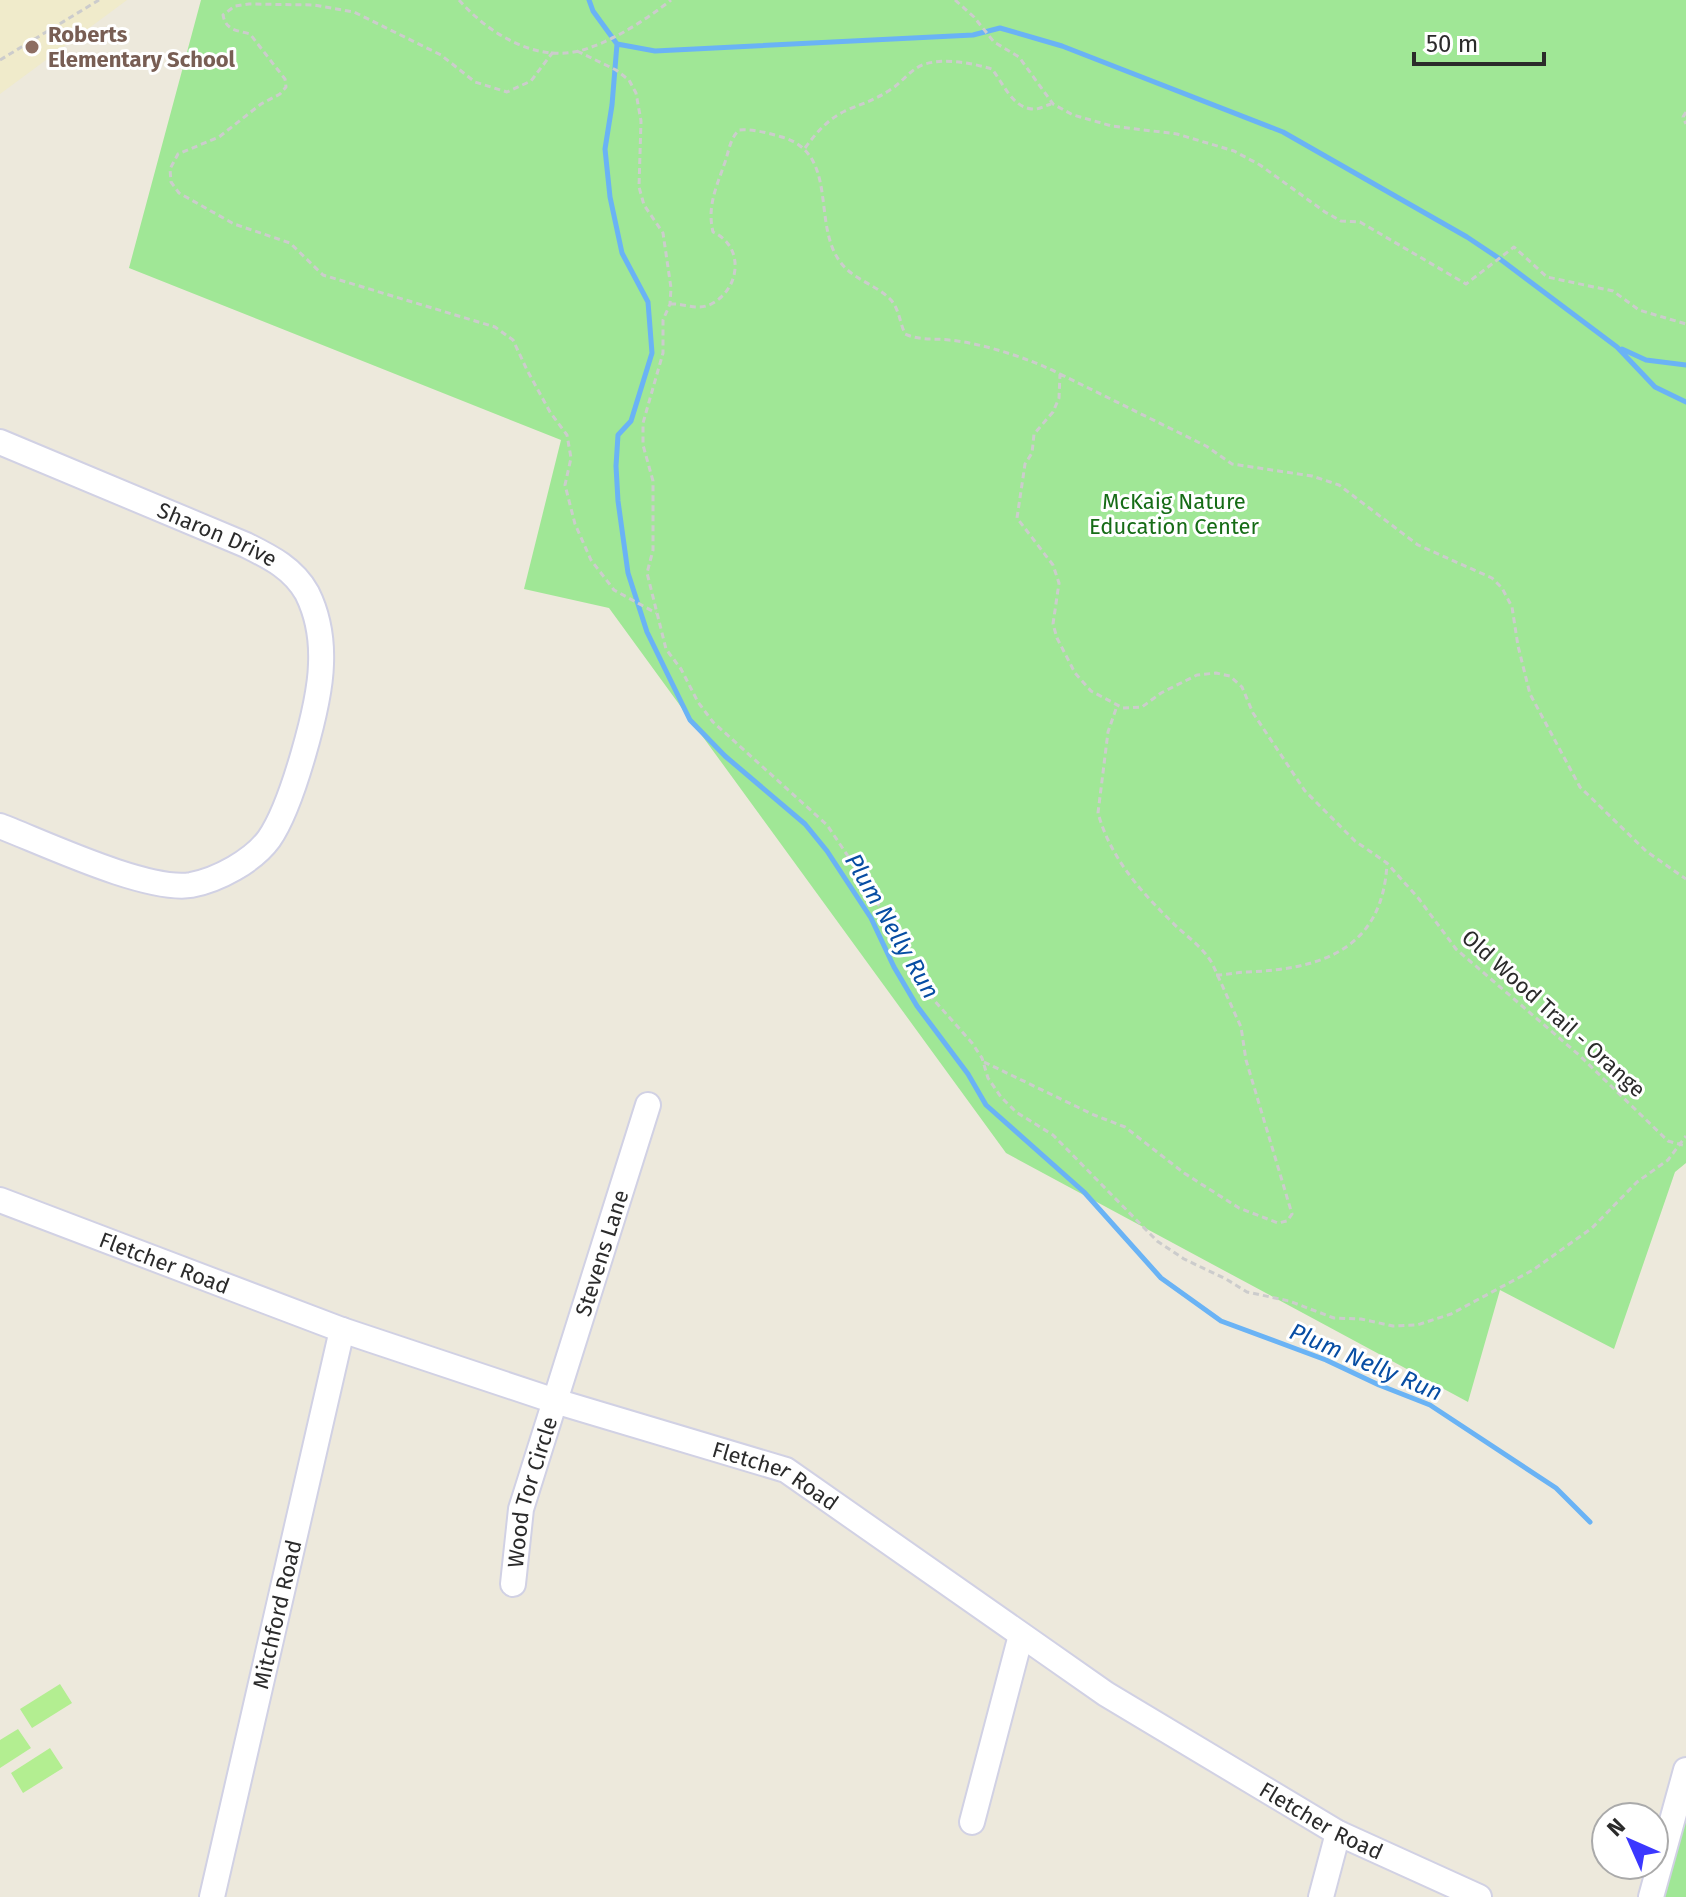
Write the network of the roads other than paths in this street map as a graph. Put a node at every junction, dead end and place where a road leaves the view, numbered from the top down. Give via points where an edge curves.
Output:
1 (0, 442) edge
2 (0, 826) edge
3 (648, 1105) dead end
4 (0, 1200) edge
5 (342, 1330) junction
6 (555, 1401) junction
7 (513, 1584) dead end
8 (1021, 1635) junction
9 (1686, 1770) edge
10 (972, 1822) dead end
11 (1338, 1833) junction
12 (212, 1897) edge
13 (1321, 1897) edge
14 (1479, 1897) edge
15 (1651, 1897) edge

1 - 2 street, Sharon Drive via 280,562 306,592 319,630 321,666 288,804 267,840 211,879 189,885 144,880
3 - 6 street, Stevens Lane
4 - 5 street, Fletcher Road
5 - 6 street, Fletcher Road
5 - 12 street, Mitchford Road
6 - 7 street, Wood Tor Circle via 521,1509
6 - 8 street, Fletcher Road via 786,1470
8 - 10 street
8 - 11 street, Fletcher Road via 1106,1694
9 - 15 street
11 - 13 street
11 - 14 street, Fletcher Road

